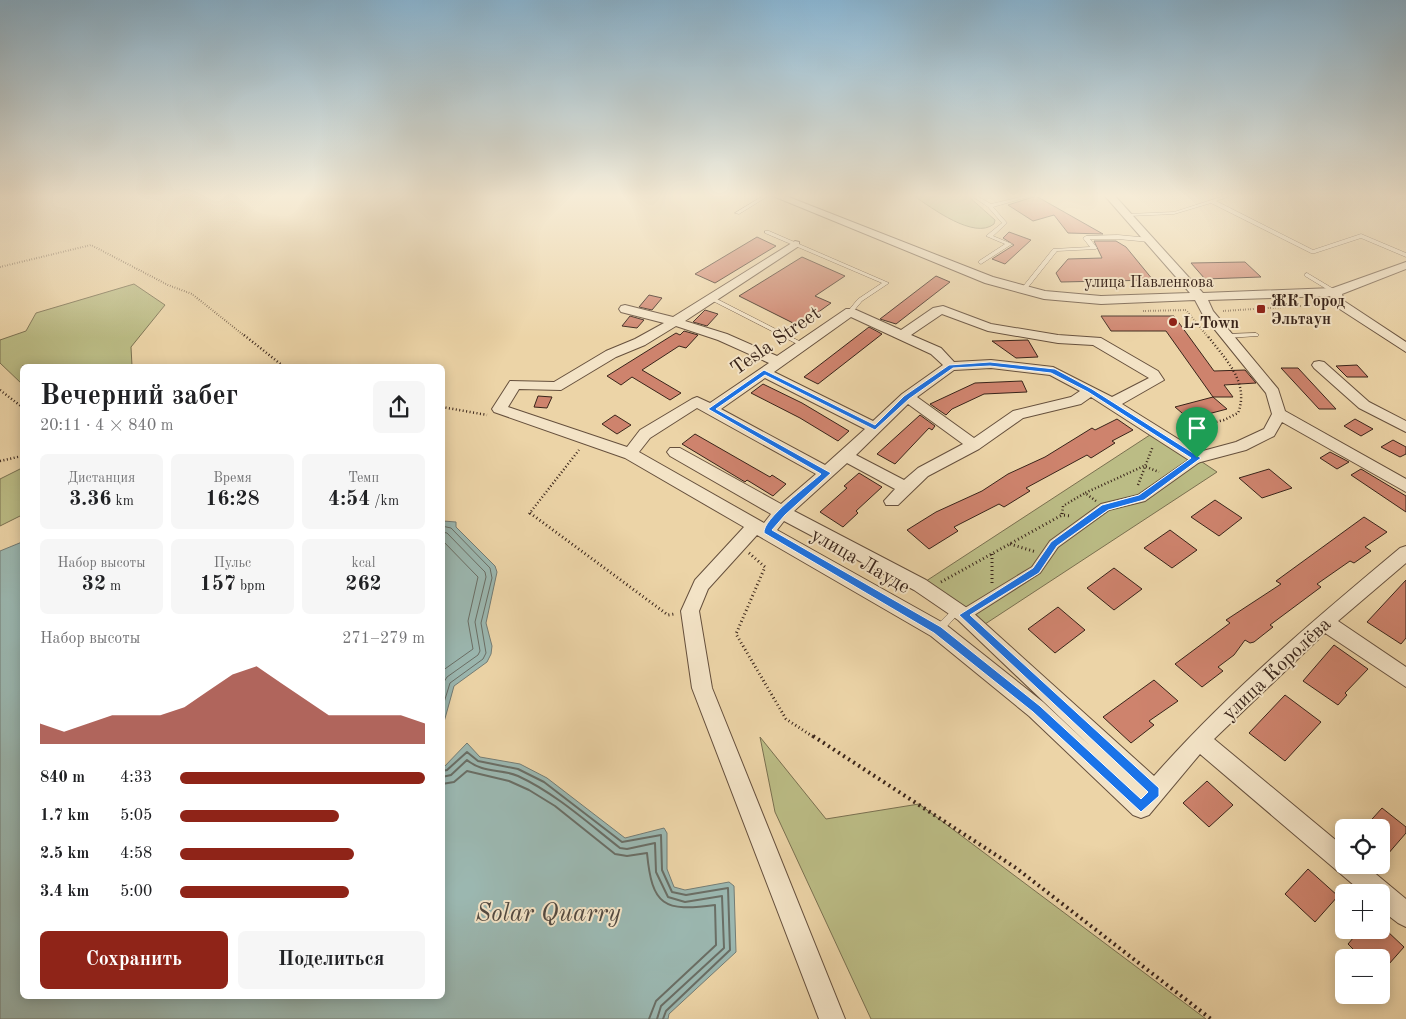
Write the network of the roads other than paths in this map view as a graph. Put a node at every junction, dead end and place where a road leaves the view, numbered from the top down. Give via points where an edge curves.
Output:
1 (796, 244) joint
2 (897, 244) edge
3 (1007, 244) edge
4 (1090, 244) edge
5 (1153, 244) edge
6 (1296, 244) edge
7 (1338, 244) edge
8 (1378, 244) edge
9 (1406, 255) edge
10 (981, 262) dead end
11 (1406, 265) edge
12 (1307, 275) dead end
13 (1024, 289) junction
14 (1200, 297) junction
15 (1337, 297) junction
16 (713, 299) junction
17 (626, 309) dead end
18 (850, 312) junction
19 (675, 321) junction
20 (902, 335) junction
21 (1256, 335) dead end
22 (1228, 336) junction
23 (803, 345) junction
24 (1406, 348) edge
25 (778, 362) junction
26 (1319, 365) dead end
27 (951, 366) junction
28 (764, 372) junction
29 (1090, 390) junction
30 (907, 398) junction
31 (1110, 404) junction
32 (711, 409) junction
33 (1279, 414) junction
34 (1406, 427) edge
35 (875, 428) junction
36 (974, 445) junction
37 (675, 452) dead end
38 (630, 454) junction
39 (846, 456) junction
40 (1197, 458) junction
41 (827, 473) junction
42 (1406, 486) edge
43 (906, 488) junction
44 (892, 501) dead end
45 (782, 512) junction
46 (761, 528) junction
47 (1406, 553) edge
48 (960, 612) junction
49 (1324, 622) junction
50 (938, 630) junction
51 (1406, 678) edge
52 (1199, 740) junction
53 (1156, 792) junction
54 (1335, 854) edge
55 (1358, 874) edge
56 (1370, 884) edge
57 (1390, 901) edge
58 (1406, 914) edge
59 (832, 1019) edge

1 - 16 street
1 - 18 lane via 886,283 860,300
2 - 13 street, улица Павленкова via 989,280
3 - 10 lane
4 - 13 lane via 1094,248 1055,250
5 - 14 street
6 - 7 lane via 1313,252
8 - 9 lane
11 - 15 street, улица Павленкова
12 - 15 lane
13 - 14 street, улица Павленкова via 1044,295 1101,300
14 - 15 street, улица Павленкова
14 - 22 street via 1207,312
15 - 24 street
16 - 19 street
16 - 23 lane
17 - 19 street
18 - 20 street, Tesla Street
18 - 23 street, Tesla Street
19 - 25 street via 754,349
19 - 38 street, улица Лауде via 556,387 514,384 497,413
20 - 27 street, Tesla Street via 936,351
20 - 31 street via 943,310 988,327 1058,339 1096,341 1153,374 1157,380
21 - 22 lane
22 - 33 street via 1273,392
23 - 25 street, Tesla Street
25 - 28 street, Tesla Street
26 - 34 street via 1364,405
27 - 29 street via 990,364 1053,371
27 - 30 street
28 - 32 street, Tesla Street
28 - 35 street
29 - 31 street
29 - 36 street via 1076,401 1018,414
30 - 35 street
30 - 36 street
31 - 40 street
32 - 38 street via 697,402 645,434
32 - 41 street
33 - 40 street via 1269,432 1241,446
33 - 42 street
35 - 39 street
36 - 43 street via 923,472
37 - 45 street
38 - 46 street, улица Лауде
39 - 41 street
39 - 43 street
40 - 48 street via 1142,498 1105,507 1054,544 1036,570 993,597
41 - 45 street
43 - 44 street
45 - 46 street
45 - 48 street via 927,590
46 - 50 street, улица Лауде
46 - 59 street via 739,544 701,585 690,611 702,688
47 - 49 street, улица Королёва
48 - 50 lane
48 - 53 street
49 - 51 street
49 - 52 street, улица Королёва
50 - 53 street, улица Лауде via 1036,709 1141,807
52 - 53 street, улица Королёва
52 - 54 street
55 - 56 street
57 - 58 street

